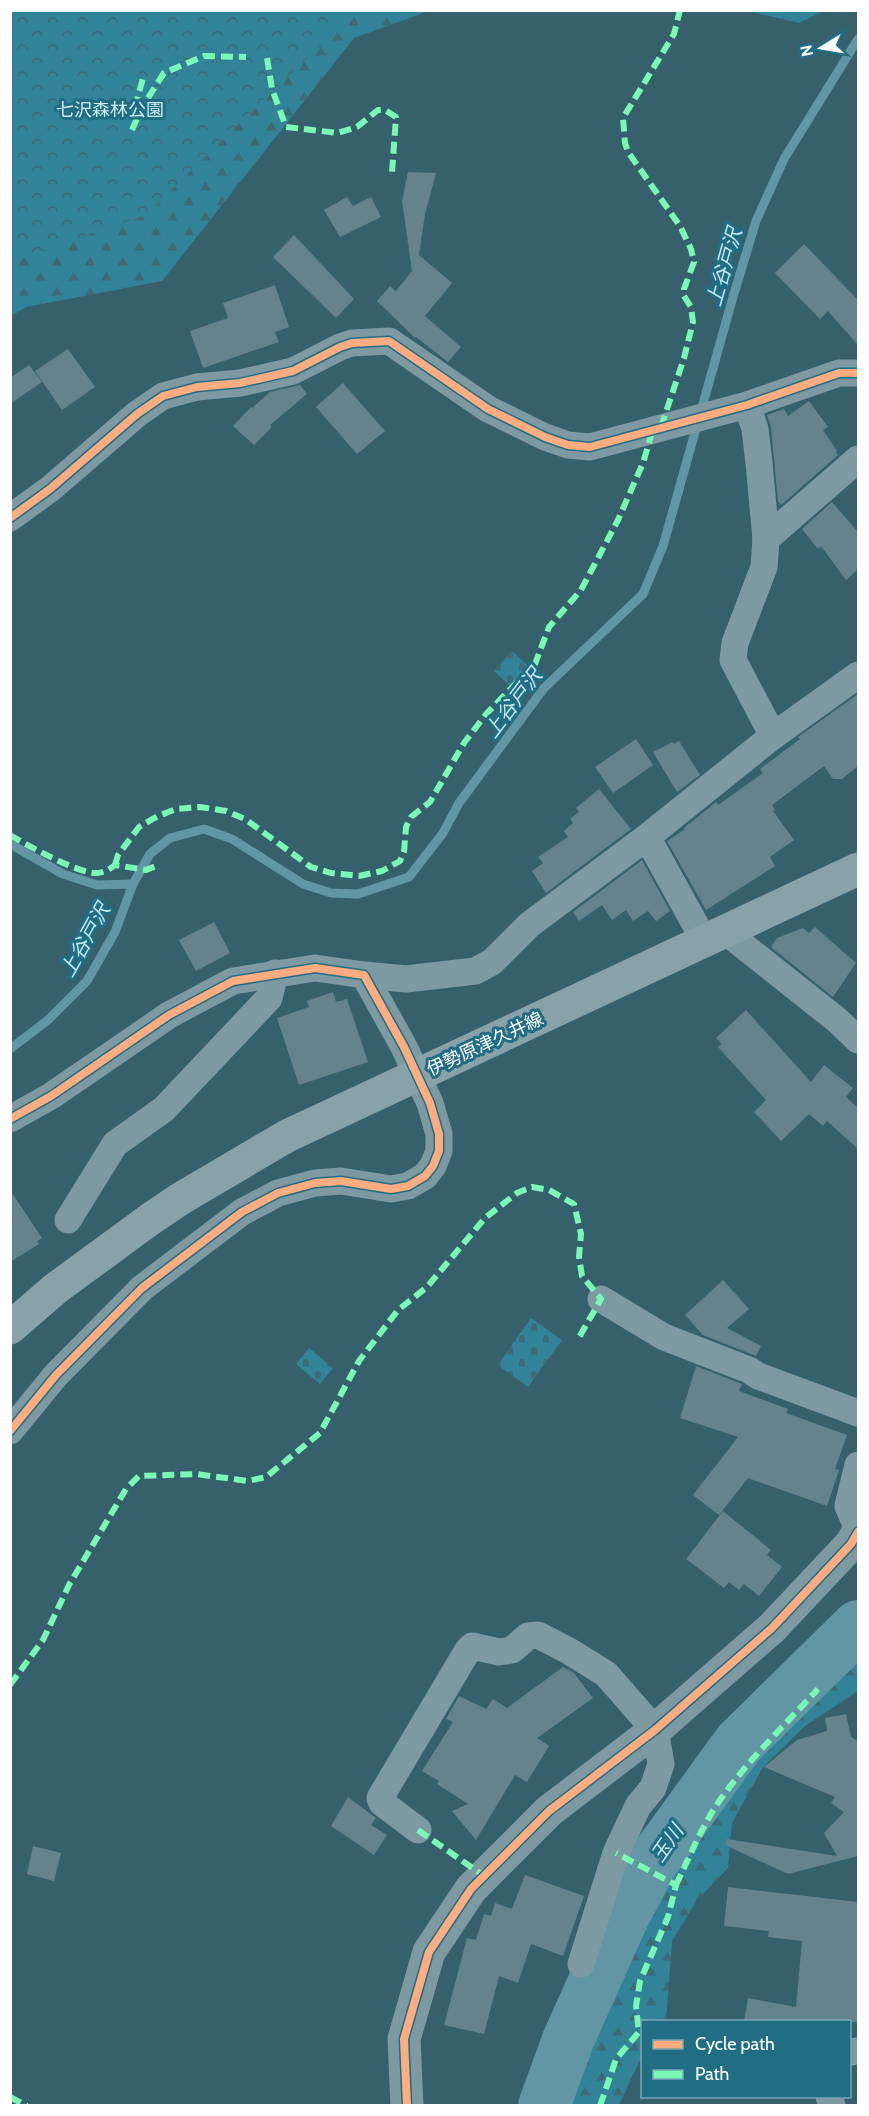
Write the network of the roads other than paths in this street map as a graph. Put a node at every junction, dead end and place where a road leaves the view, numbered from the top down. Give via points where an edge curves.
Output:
1 (858, 374) edge
2 (735, 408) junction
3 (858, 459) edge
4 (10, 518) edge
5 (766, 539) junction
6 (858, 675) edge
7 (772, 736) junction
8 (647, 837) junction
9 (858, 869) edge
10 (715, 937) junction
11 (275, 973) junction
12 (363, 975) junction
13 (858, 1040) edge
14 (418, 1076) junction
15 (10, 1119) edge
16 (68, 1220) dead end
17 (601, 1299) dead end
18 (10, 1328) edge
19 (858, 1413) edge
20 (10, 1431) edge
21 (858, 1465) edge
22 (858, 1531) edge
23 (655, 1730) junction
24 (418, 1830) dead end
25 (581, 1964) dead end
26 (407, 2106) edge

1 - 2 street via 839,373
2 - 4 street via 590,447 568,445 488,409 389,341 352,343 293,371 163,396
2 - 5 street via 755,429
3 - 5 street
5 - 7 street via 764,567 735,643 733,660
6 - 7 street
7 - 8 street
8 - 10 street
8 - 12 street via 529,925 492,962 475,971 406,979
9 - 10 main road, 伊勢原津久井線
10 - 13 street via 837,1020
10 - 14 main road, 伊勢原津久井線
11 - 12 street via 315,968
11 - 15 street via 233,981 195,999 51,1096
11 - 16 street via 269,998 164,1109 115,1144
12 - 14 street
14 - 18 main road, 伊勢原津久井線 via 288,1136 180,1199 90,1262
14 - 20 street via 439,1134 439,1151 425,1176 408,1186 391,1189 341,1181 315,1183 278,1192 242,1212 142,1288 56,1375
17 - 19 street via 664,1336
21 - 22 street via 848,1506
22 - 23 street via 851,1544 772,1628
23 - 24 street via 606,1674 538,1635 528,1636 512,1650 499,1652 472,1646 380,1798
23 - 25 street via 661,1764 653,1788 638,1806 616,1853
23 - 26 street via 549,1810 512,1846 471,1890 429,1953 404,2039

